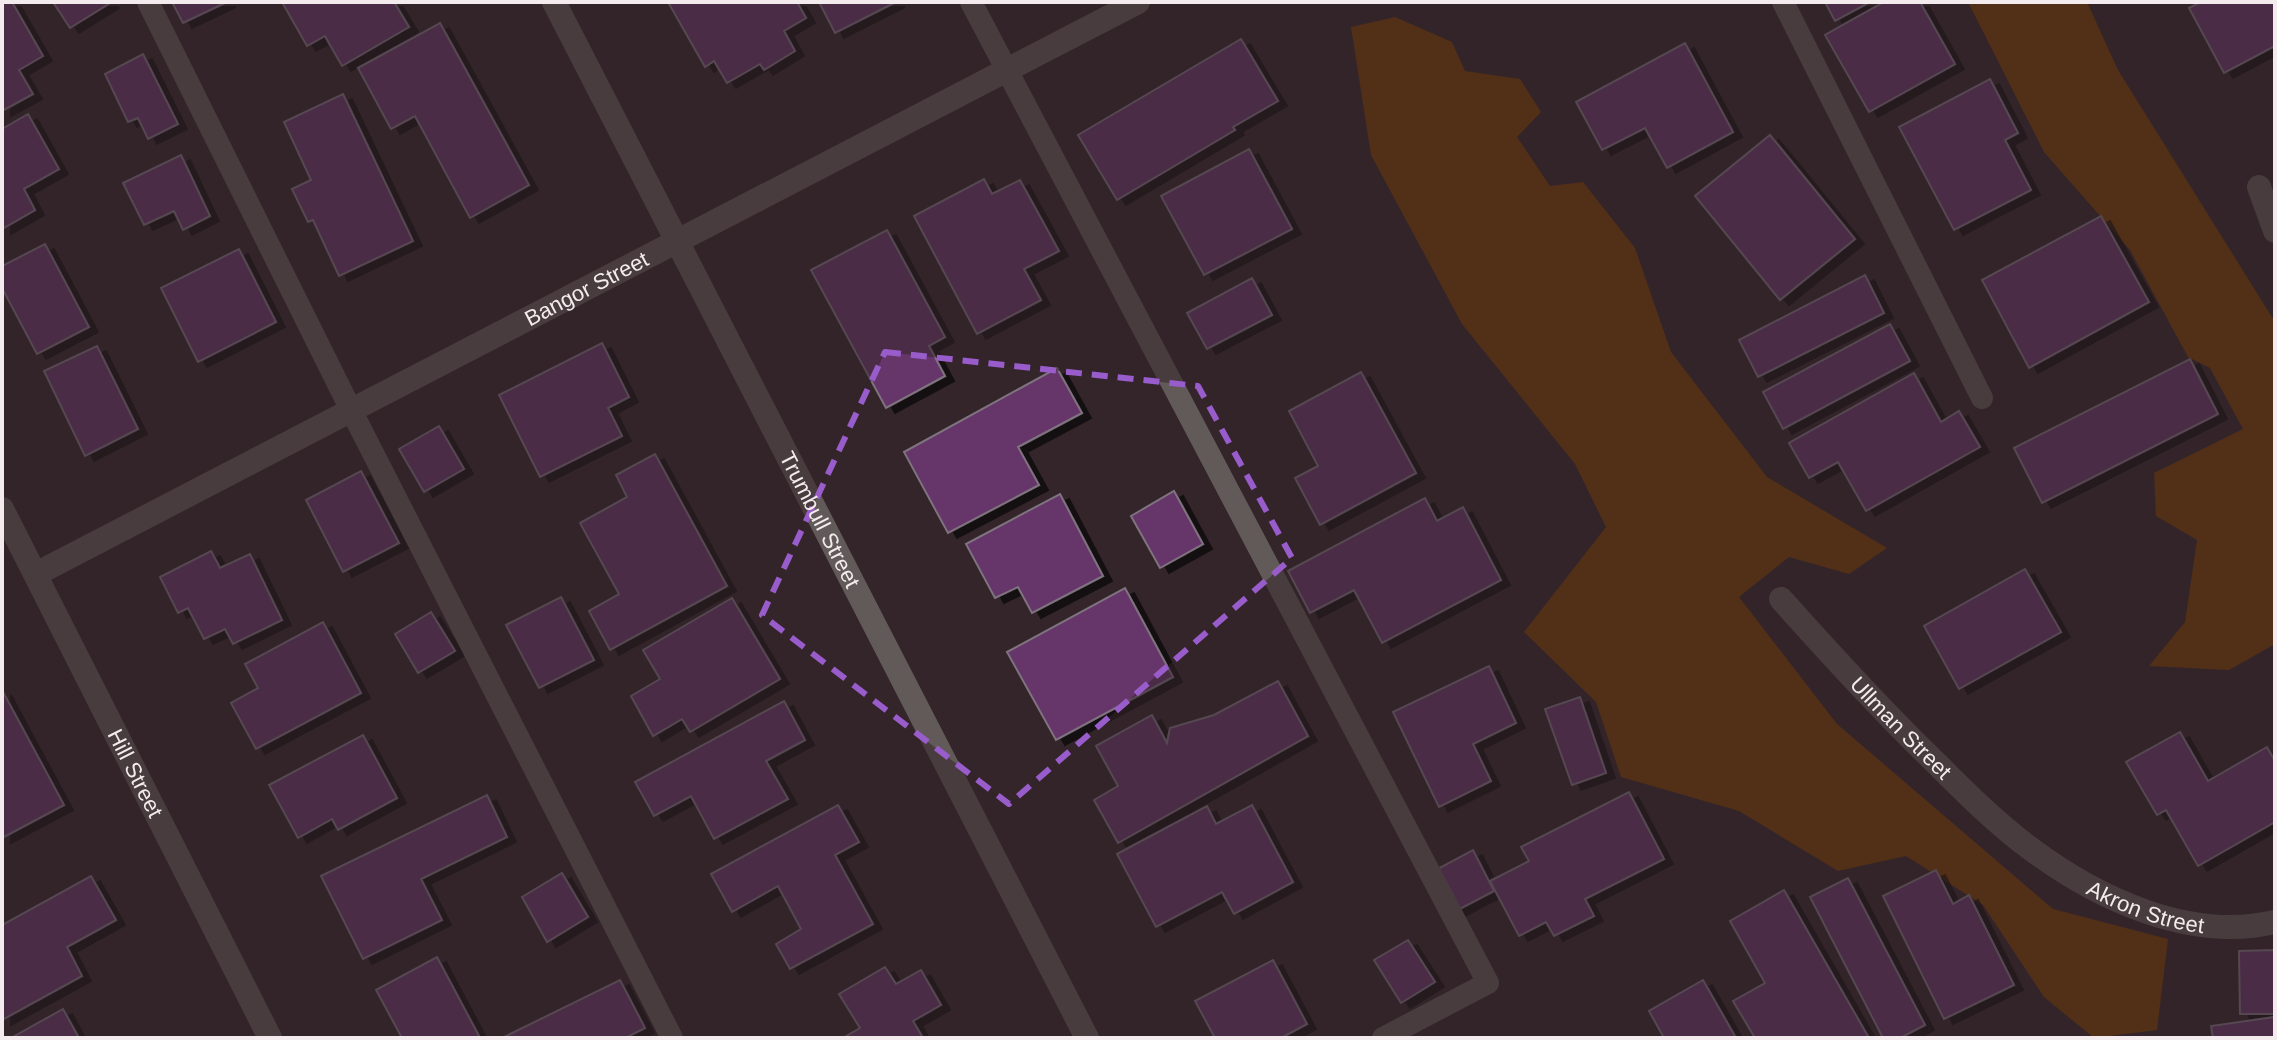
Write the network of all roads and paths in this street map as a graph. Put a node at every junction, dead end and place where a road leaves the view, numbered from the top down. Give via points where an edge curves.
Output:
1 (148, 2) edge
2 (554, 2) edge
3 (971, 2) edge
4 (1138, 2) edge
5 (1783, 2) edge
6 (1006, 71) junction
7 (2259, 187) dead end
8 (2275, 231) edge
9 (675, 242) junction
10 (1982, 398) dead end
11 (351, 410) junction
12 (2, 509) edge
13 (36, 574) junction
14 (1781, 599) dead end
15 (2030, 849) joint
16 (2275, 922) edge
17 (270, 1038) edge
18 (672, 1038) edge
19 (1087, 1038) edge
20 (1383, 1038) edge

1 - 11 lane
2 - 9 street, Trumbull Street
3 - 6 lane
4 - 6 street, Bangor Street
5 - 10 lane
6 - 9 street, Bangor Street
6 - 20 lane via 1488,983
7 - 8 street
9 - 11 street, Bangor Street
9 - 19 street, Trumbull Street
11 - 13 street, Bangor Street
11 - 18 lane
12 - 13 street, Hill Street
13 - 17 street, Hill Street
14 - 15 street, Ullman Street via 1868,697
15 - 16 street, Akron Street via 2082,883 2174,919 2220,928

